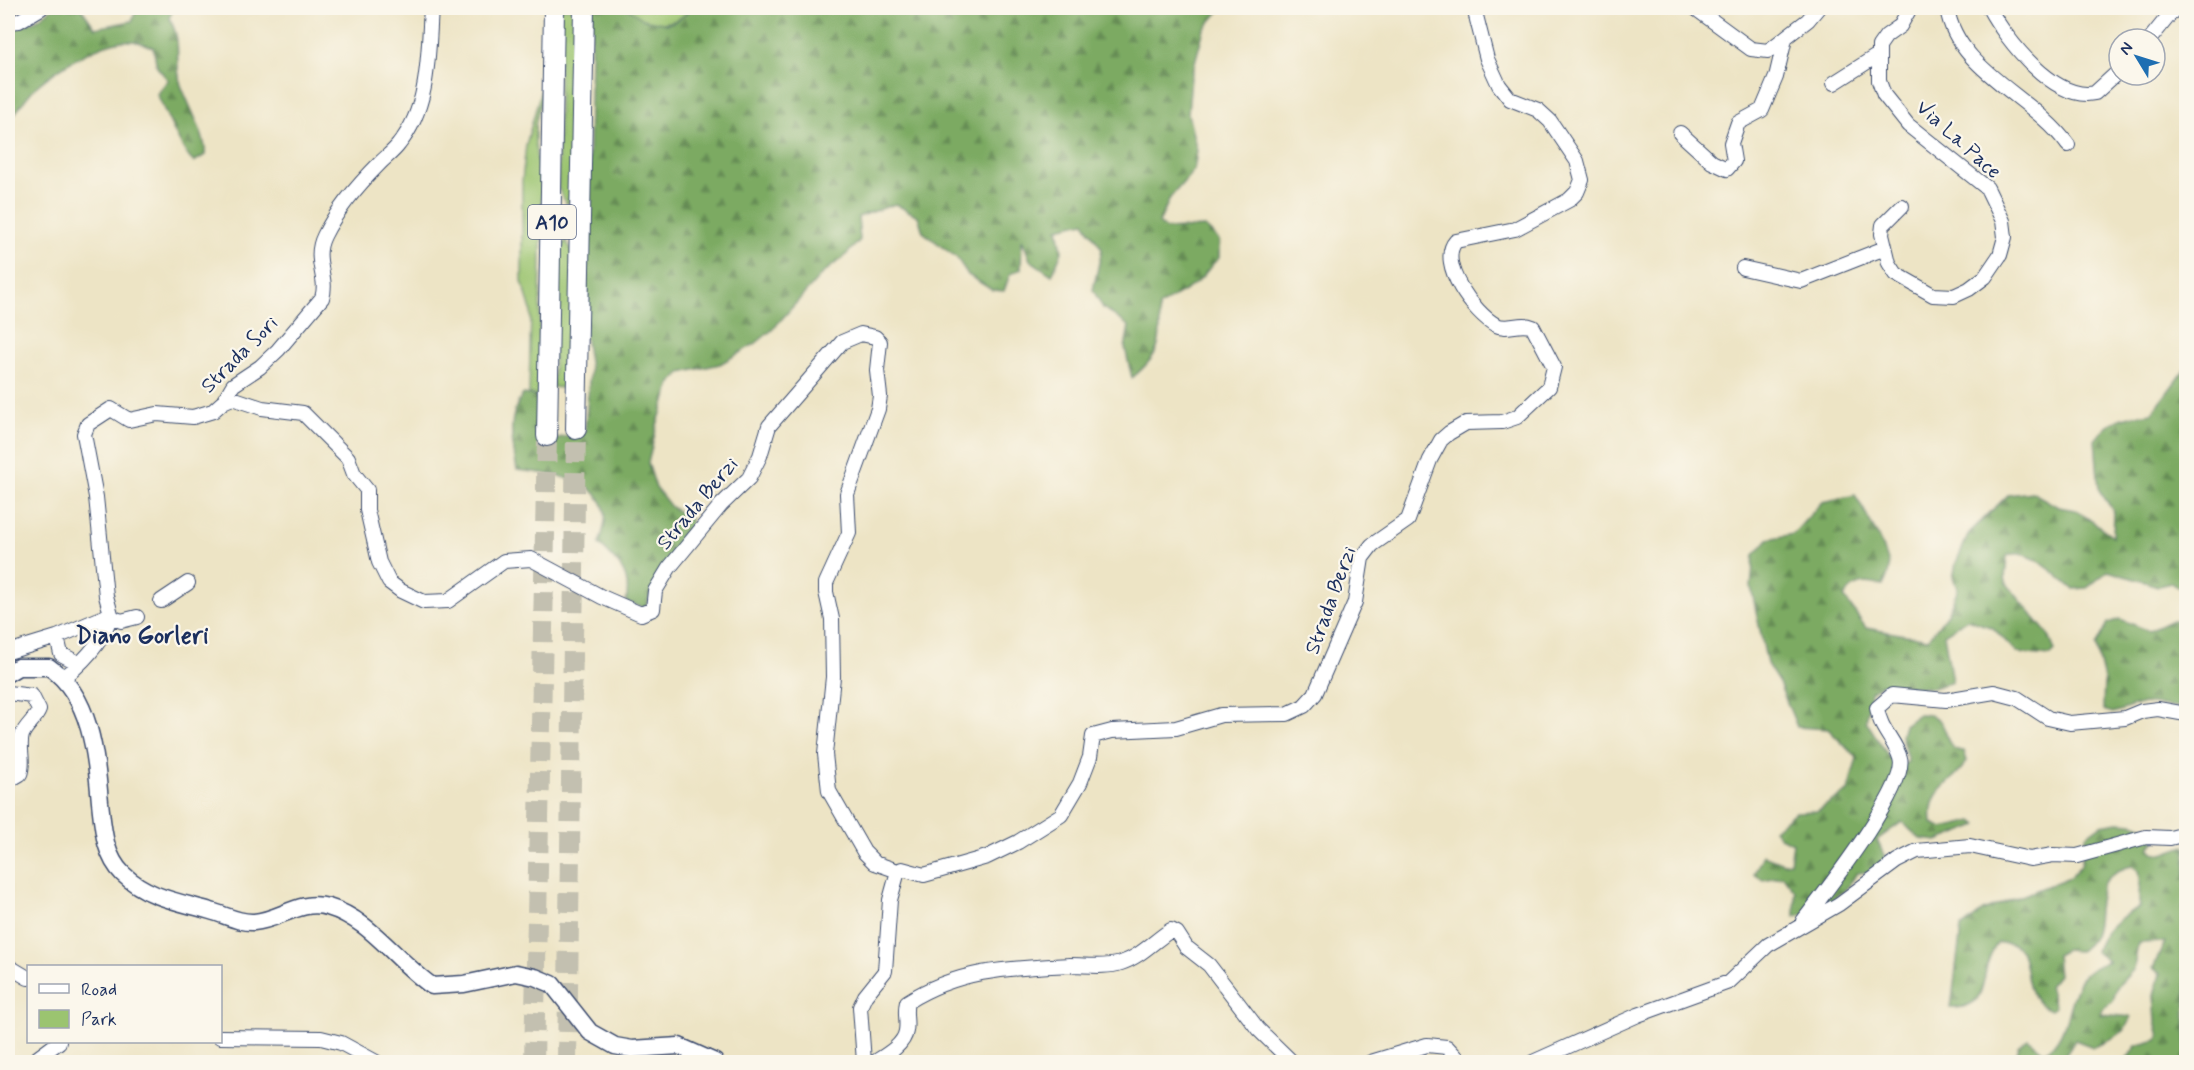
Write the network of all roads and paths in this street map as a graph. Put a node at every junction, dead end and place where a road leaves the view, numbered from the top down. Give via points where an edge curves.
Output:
1 (41, 8) edge
2 (431, 8) edge
3 (554, 8) edge
4 (584, 8) edge
5 (1474, 8) edge
6 (1695, 8) edge
7 (1818, 8) edge
8 (1910, 8) edge
9 (1947, 8) edge
10 (1989, 8) edge
11 (2175, 8) edge
12 (8, 22) edge
13 (2160, 27) edge
14 (1785, 39) junction
15 (1878, 55) junction
16 (2107, 82) edge
17 (1834, 83) dead end
18 (1680, 133) dead end
19 (2068, 145) dead end
20 (1902, 206) dead end
21 (1885, 248) junction
22 (1743, 268) dead end
23 (223, 402) junction
24 (576, 429) tunnel mouth
25 (547, 435) tunnel mouth
26 (188, 583) dead end
27 (161, 601) dead end
28 (110, 616) junction
29 (137, 617) dead end
30 (57, 637) junction
31 (8, 652) edge
32 (78, 663) junction
33 (8, 673) edge
34 (60, 674) junction
35 (8, 693) edge
36 (2187, 714) edge
37 (8, 781) edge
38 (2187, 834) edge
39 (898, 871) junction
40 (1799, 926) junction
41 (8, 966) edge
42 (27, 977) edge
43 (222, 1037) edge
44 (56, 1043) edge
45 (32, 1062) edge
46 (376, 1062) edge
47 (715, 1062) edge
48 (864, 1062) edge
49 (875, 1062) edge
50 (1292, 1062) edge
51 (1371, 1062) edge
52 (1461, 1062) edge
53 (1533, 1062) edge

1 - 12 street via 19,21
2 - 23 street, Strada Sori via 430,50 421,100 399,144 353,192 323,238 318,254 325,291 322,298 278,350 233,385
3 - 25 highway, A10
4 - 24 highway, A10
5 - 39 street, Strada Berzi via 1482,45 1494,74 1510,99 1538,110 1550,121 1580,167 1582,180 1569,200 1515,229 1460,239 1451,245 1449,256 1453,272 1470,299 1500,326 1533,327 1554,367 1552,381 1517,417 1502,422 1466,423 1441,440 1408,520 1371,545 1362,558 1356,602 1310,700 1287,714 1221,715 1176,728 1112,731 1093,736 1080,783 1061,815 987,857 924,875
6 - 14 street via 1751,49 1768,51
7 - 14 street
8 - 15 street via 1900,26 1879,46
9 - 19 street via 1955,32 1975,63 2057,130
10 - 16 street via 2031,63 2073,93 2095,93
11 - 13 street
14 - 18 street via 1776,77 1762,110 1738,123 1731,143 1734,161 1727,169 1712,162
15 - 17 street
15 - 21 street, Via La Pace via 1884,95 1908,125 1987,188 2003,221 2005,237 2000,255 1985,277 1954,296 1933,295 1896,274
20 - 21 street via 1883,225
21 - 22 street via 1801,281
23 - 28 street, Strada Sori via 213,411 193,417 157,414 129,420 111,409 88,424 84,434
23 - 39 street, Strada Berzi via 232,398 262,408 303,413 348,458 354,474 367,490 367,510 379,562 389,582 401,591 424,602 447,602 504,561 531,559 640,614 653,609 655,591 669,568 749,478 769,426 842,342 861,334 876,337 880,342 878,409 847,494 849,533 826,583 832,619 833,677 825,754 829,791 864,852 875,863
26 - 27 street
28 - 29 street via 121,621
28 - 30 street
28 - 32 street via 106,631
30 - 31 street
30 - 32 street via 61,654
32 - 34 street via 66,676
33 - 34 main road via 18,666 36,665
34 - 47 main road via 79,702 88,726 104,838 122,873 138,886 176,904 245,922 307,905 329,907 364,928 432,986 516,973 535,977 552,984 590,1032 615,1046 679,1046
35 - 37 street via 32,696 39,710 22,734 24,764 20,774
36 - 40 street via 2158,709 2125,718 2070,723 2048,718 2017,698 1994,692 1946,700 1892,695 1877,708 1885,734 1900,758 1898,779 1840,872
38 - 40 street via 2146,837 2077,856 2030,859 1970,846 1917,851
39 - 48 street via 892,890 885,971 860,1007
40 - 53 street via 1768,945 1728,982 1638,1015
41 - 42 street
43 - 46 street via 321,1038 341,1043
44 - 45 street
49 - 50 street via 904,1039 907,1002 938,984 1001,969 1120,963 1151,947 1171,930 1209,965 1258,1029
51 - 52 street via 1427,1045 1447,1047

